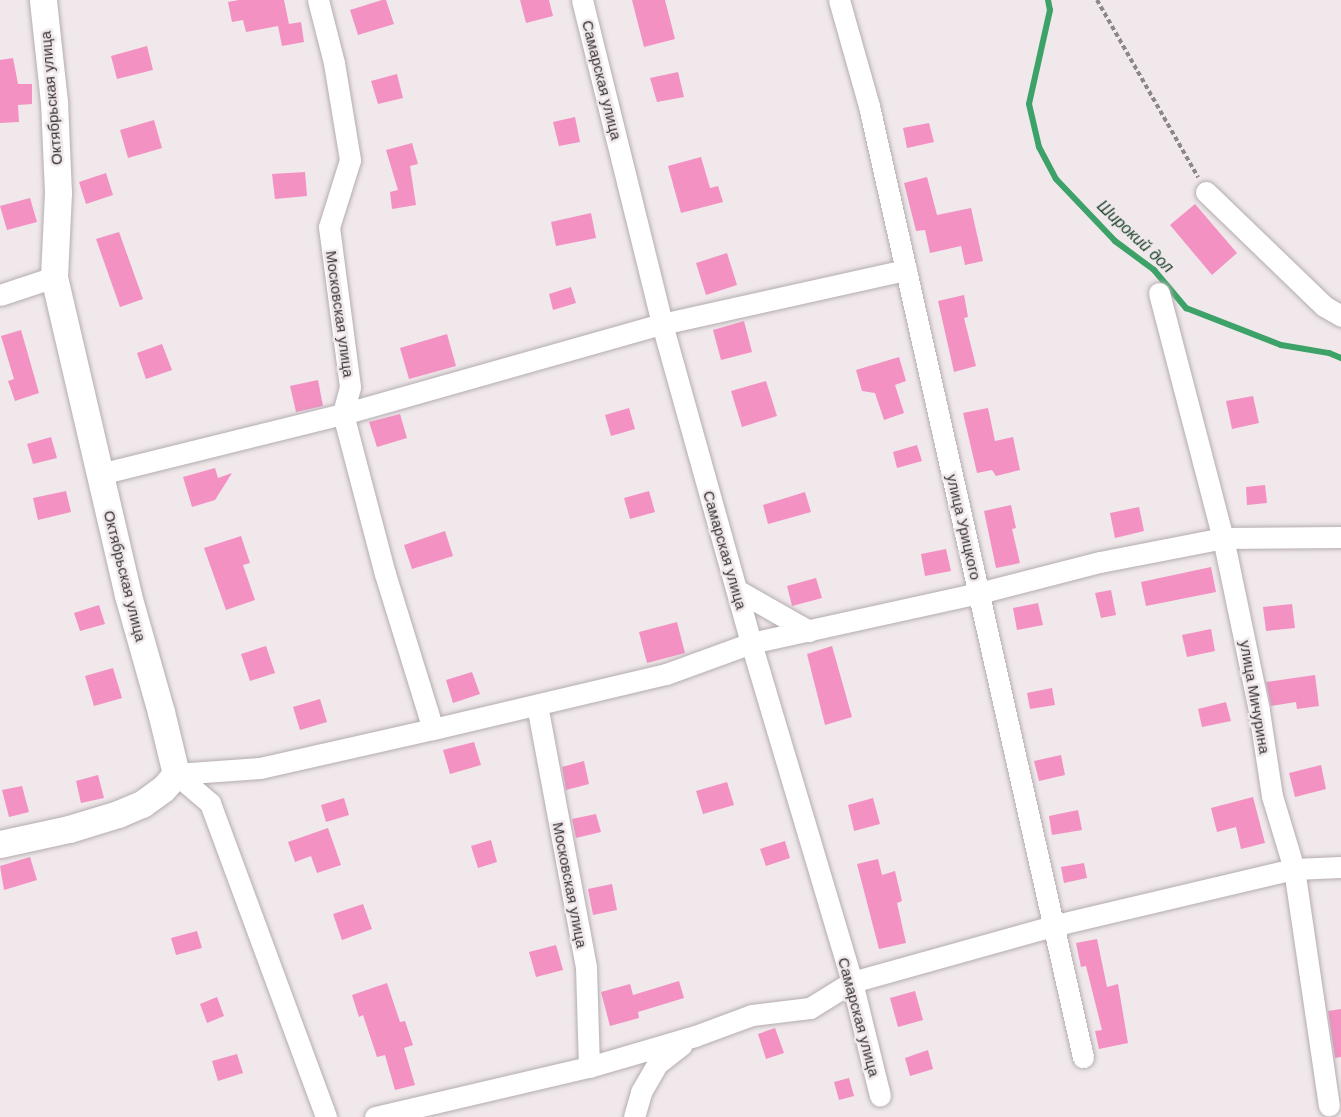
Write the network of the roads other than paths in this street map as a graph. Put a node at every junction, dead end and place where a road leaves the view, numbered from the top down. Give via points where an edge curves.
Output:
1 (43, 0) edge
2 (318, 0) edge
3 (582, 0) edge
4 (839, 0) edge
5 (1206, 192) road end
6 (906, 270) junction
7 (54, 277) junction
8 (1159, 293) dead end
9 (0, 295) edge
10 (1341, 316) edge
11 (662, 324) junction
12 (343, 414) junction
13 (100, 474) junction
14 (1341, 537) edge
15 (1223, 538) junction
16 (737, 590) junction
17 (979, 593) junction
18 (809, 631) junction
19 (752, 643) junction
20 (537, 705) junction
21 (433, 729) junction
22 (176, 774) junction
23 (0, 844) edge
24 (1341, 867) edge
25 (1294, 869) junction
26 (1052, 926) junction
27 (852, 982) junction
28 (694, 1036) junction
29 (1083, 1056) dead end
30 (589, 1067) junction
31 (880, 1096) dead end
32 (1329, 1105) dead end
33 (326, 1117) edge
34 (375, 1117) edge
35 (634, 1117) edge

1 - 7 main road, Октябрьская улица via 54,102 58,193
2 - 12 street, Московская улица via 334,63 350,160 328,227 350,387
3 - 11 street, Самарская улица
4 - 6 street, улица Урицкого via 869,106
5 - 10 street via 1324,306
6 - 11 street
6 - 17 street, улица Урицкого
7 - 9 street
7 - 13 main road, Октябрьская улица
8 - 15 street, улица Мичурина
11 - 12 street
11 - 16 street, Самарская улица
12 - 13 street
12 - 21 street, Московская улица via 385,574
13 - 22 main road, Октябрьская улица
14 - 15 street
15 - 17 street via 1100,562
15 - 25 street, улица Мичурина via 1272,795
16 - 18 street
16 - 19 street, Самарская улица
17 - 18 street
17 - 26 street, улица Урицкого
18 - 19 street
19 - 20 street via 666,674
19 - 27 street, Самарская улица
20 - 21 street
20 - 30 street, Московская улица via 586,967
21 - 22 street via 260,768
22 - 23 main road via 142,804 118,814
22 - 33 street via 210,803
24 - 25 street
25 - 26 street
25 - 32 street, улица Мичурина
26 - 27 street
26 - 29 street, улица Урицкого
27 - 28 street via 810,1008 752,1015
27 - 31 street, Самарская улица
28 - 30 street
28 - 35 street via 657,1064 641,1092
30 - 34 street

